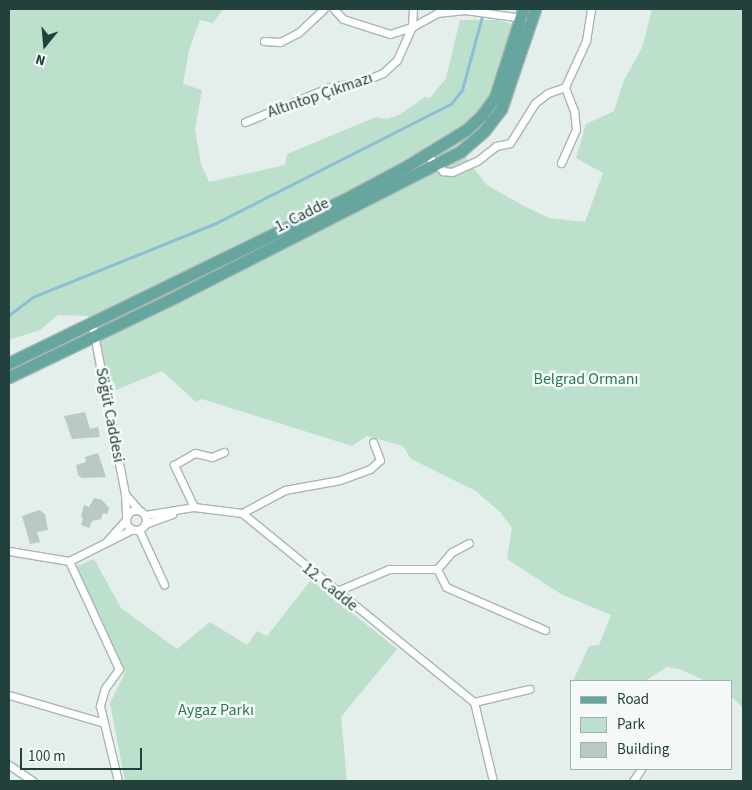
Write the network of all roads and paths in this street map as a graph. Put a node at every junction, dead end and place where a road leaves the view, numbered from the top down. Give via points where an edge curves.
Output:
1 (324, 9) edge
2 (334, 9) edge
3 (413, 9) edge
4 (591, 9) edge
5 (528, 14) edge
6 (412, 28) junction
7 (264, 42) dead end
8 (565, 87) junction
9 (245, 122) dead end
10 (427, 154) junction
11 (560, 163) dead end
12 (435, 166) junction
13 (92, 324) junction
14 (95, 336) junction
15 (9, 363) edge
16 (9, 377) edge
17 (373, 442) dead end
18 (224, 452) dead end
19 (126, 494) junction
20 (194, 507) junction
21 (139, 510) junction
22 (175, 512) junction
23 (242, 513) junction
24 (145, 516) junction
25 (126, 518) junction
26 (145, 524) junction
27 (135, 530) junction
28 (106, 542) junction
29 (469, 543) dead end
30 (9, 552) edge
31 (69, 561) junction
32 (437, 569) junction
33 (164, 584) dead end
34 (337, 591) junction
35 (545, 630) dead end
36 (529, 689) dead end
37 (9, 695) edge
38 (474, 702) junction
39 (104, 723) junction
40 (9, 765) edge
41 (640, 770) edge
42 (33, 781) edge
43 (118, 781) edge
44 (493, 781) edge
45 (633, 781) edge

1 - 7 street via 298,33 280,42
2 - 6 street via 343,19 390,34
3 - 6 street, Altıntop Çıkmazı
4 - 8 street via 586,42
5 - 6 street via 437,13
5 - 10 main road, 1. Cadde via 491,103 466,130
5 - 12 main road, 1. Cadde via 501,110 461,151
6 - 9 street, Altıntop Çıkmazı via 397,60 383,73 364,81 330,87
8 - 11 street via 574,111 576,129
8 - 12 street via 548,93 535,104 510,143 496,146 477,161 452,172
10 - 12 street
10 - 13 main road, 1. Cadde
12 - 14 main road, 1. Cadde
13 - 14 street, Söğüt Caddesi
13 - 15 main road, 1. Cadde
14 - 16 main road, 1. Cadde
14 - 19 street, Söğüt Caddesi
17 - 23 street via 380,460 370,469 340,480 285,490
18 - 20 street via 212,457 195,453 174,465
19 - 21 street
19 - 25 street, Söğüt Caddesi
20 - 22 street
20 - 23 street
21 - 24 street
21 - 25 street
22 - 24 street
22 - 26 street
23 - 34 street, 12. Cadde
24 - 26 street
25 - 27 street
25 - 28 street
26 - 27 street
27 - 28 street
27 - 33 street
28 - 31 street
29 - 32 street via 452,552
30 - 31 street
31 - 39 street via 119,669 105,688 100,706
32 - 34 street via 389,569
32 - 35 street via 446,586 452,590
34 - 38 street, 12. Cadde
36 - 38 street
37 - 39 street
38 - 44 street
39 - 43 street
40 - 42 street
41 - 45 street

